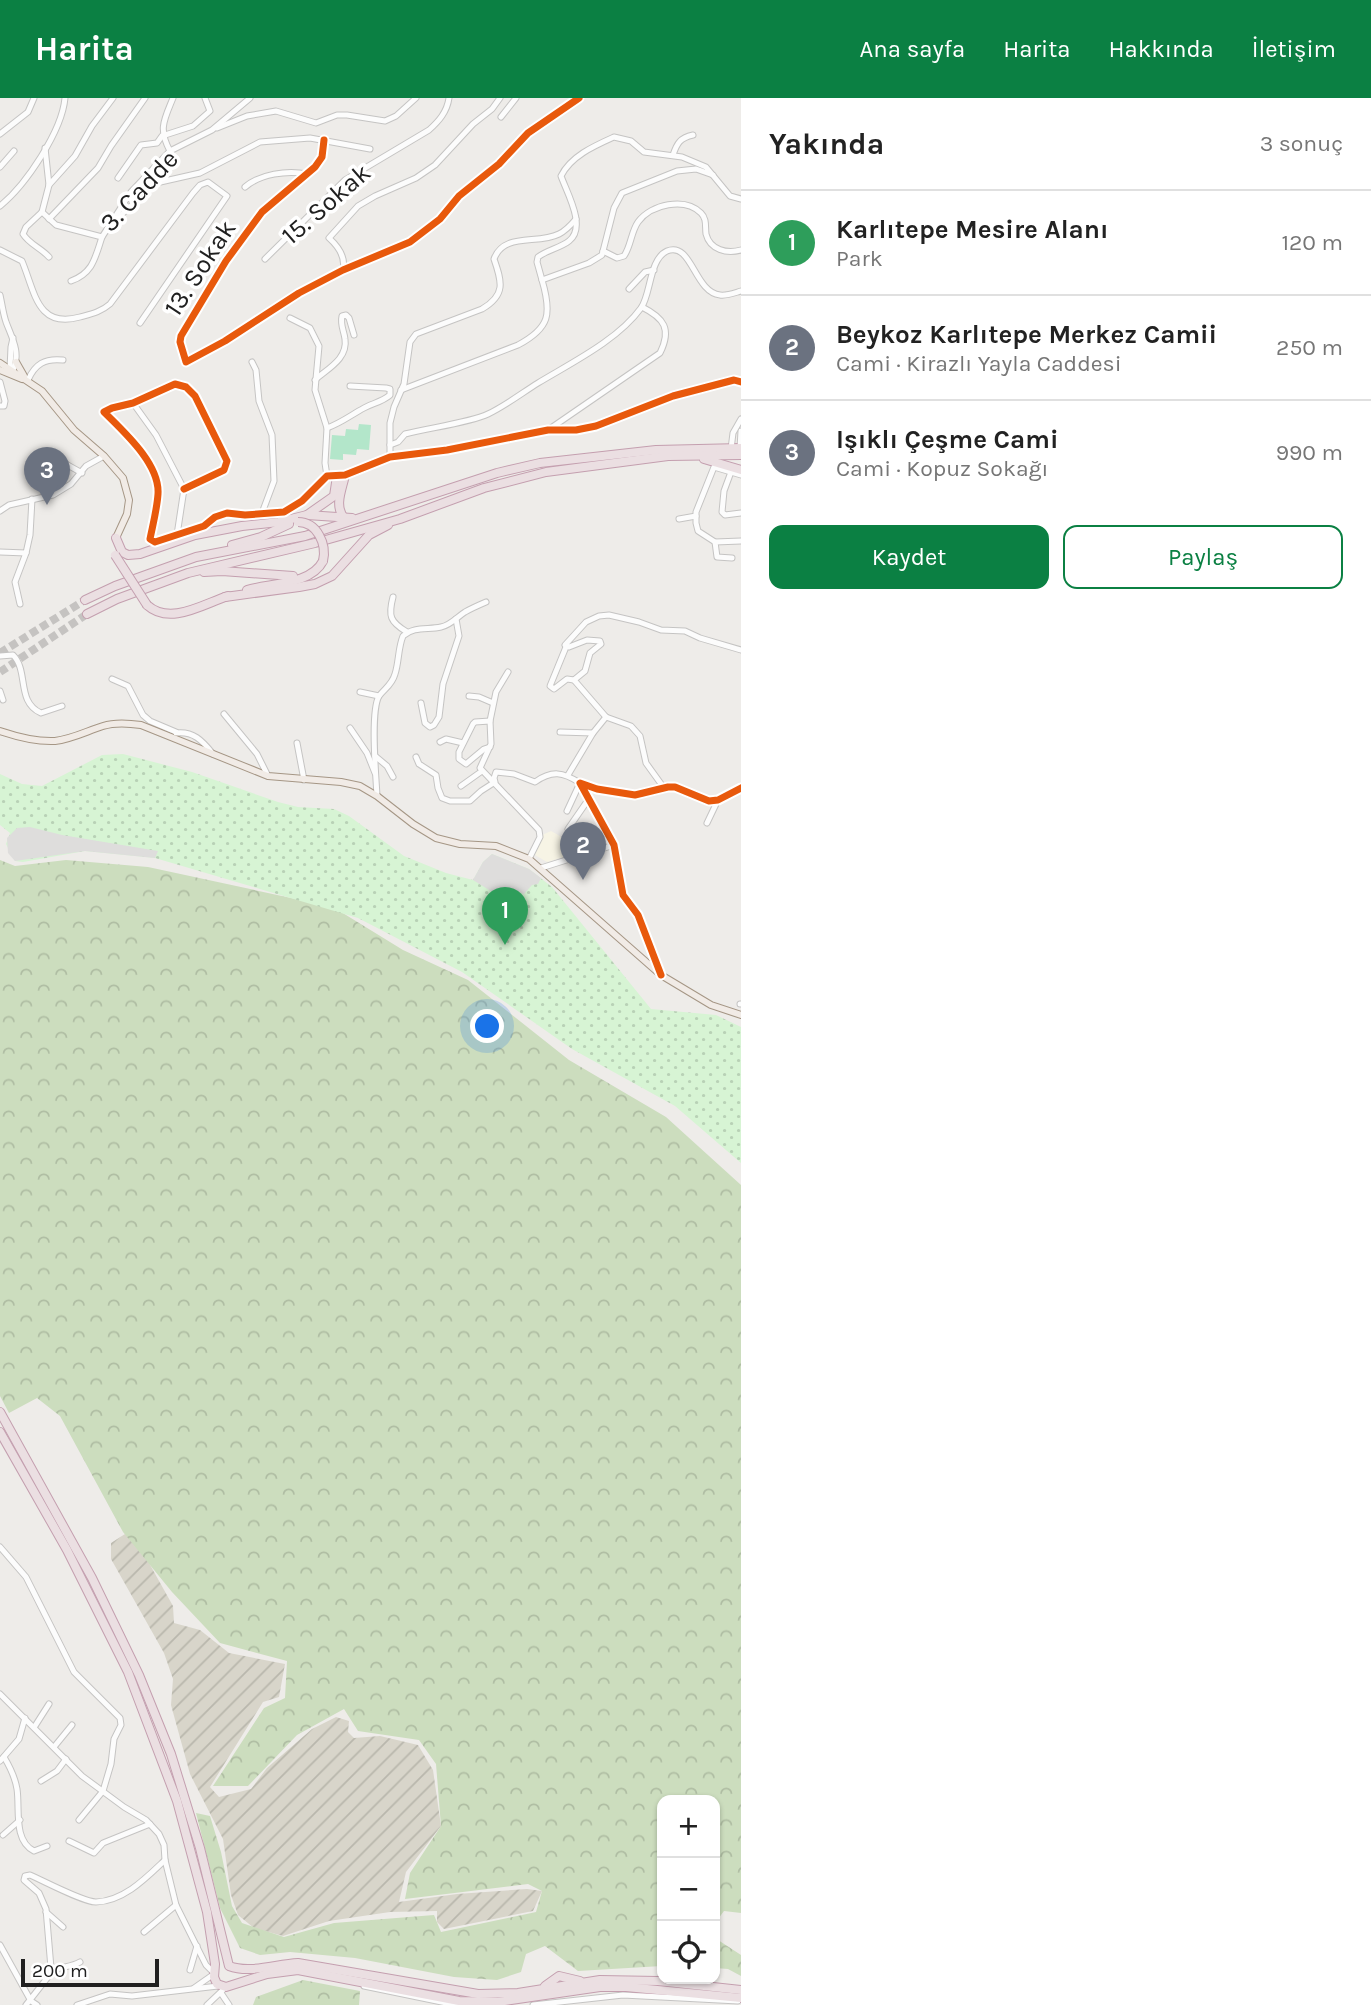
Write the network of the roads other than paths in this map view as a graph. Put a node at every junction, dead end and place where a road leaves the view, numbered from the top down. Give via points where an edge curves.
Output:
1 (34, 98) edge
2 (65, 98) edge
3 (113, 98) edge
4 (145, 98) edge
5 (173, 98) edge
6 (205, 98) edge
7 (250, 98) edge
8 (416, 98) edge
9 (449, 98) edge
10 (500, 98) edge
11 (516, 98) edge
12 (579, 98) edge
13 (501, 117) dead end
14 (212, 130) junction
15 (0, 134) edge
16 (693, 135) dead end
17 (162, 136) junction
18 (324, 140) junction
19 (45, 148) junction
20 (370, 149) dead end
21 (14, 151) dead end
22 (170, 151) junction
23 (673, 155) junction
24 (0, 167) edge
25 (307, 174) junction
26 (713, 175) junction
27 (118, 177) dead end
28 (49, 185) junction
29 (245, 187) dead end
30 (741, 199) edge
31 (0, 206) edge
32 (43, 212) junction
33 (114, 216) junction
34 (49, 219) junction
35 (576, 219) junction
36 (102, 237) junction
37 (0, 250) edge
38 (741, 250) edge
39 (603, 251) junction
40 (49, 257) dead end
41 (265, 259) dead end
42 (342, 270) junction
43 (654, 270) junction
44 (542, 280) junction
45 (71, 281) dead end
46 (629, 289) dead end
47 (741, 291) edge
48 (0, 295) edge
49 (642, 307) junction
50 (290, 318) dead end
51 (3, 319) edge
52 (140, 323) dead end
53 (354, 335) dead end
54 (13, 360) junction
55 (63, 360) dead end
56 (252, 362) dead end
57 (0, 365) edge
58 (11, 371) junction
59 (28, 380) junction
60 (315, 380) junction
61 (0, 382) edge
62 (741, 382) edge
63 (350, 386) dead end
64 (401, 390) junction
65 (133, 402) junction
66 (0, 406) edge
67 (741, 419) edge
68 (564, 421) junction
69 (327, 428) junction
70 (548, 430) junction
71 (567, 430) junction
72 (741, 431) edge
73 (390, 445) junction
74 (46, 453) dead end
75 (738, 453) edge
76 (104, 456) junction
77 (684, 456) junction
78 (694, 456) junction
79 (390, 457) junction
80 (714, 467) junction
81 (731, 472) junction
82 (82, 473) junction
83 (741, 473) edge
84 (336, 476) junction
85 (184, 489) junction
86 (32, 499) junction
87 (0, 511) edge
88 (262, 513) junction
89 (741, 513) edge
90 (307, 515) junction
91 (696, 516) junction
92 (344, 518) junction
93 (362, 518) junction
94 (400, 519) junction
95 (679, 519) dead end
96 (293, 523) junction
97 (211, 532) junction
98 (177, 535) junction
99 (116, 538) junction
100 (741, 541) edge
101 (715, 542) junction
102 (0, 552) edge
103 (26, 553) junction
104 (196, 556) junction
105 (732, 558) dead end
106 (188, 573) junction
107 (306, 577) junction
108 (225, 597) junction
109 (393, 597) dead end
110 (85, 600) tunnel mouth
111 (486, 602) dead end
112 (20, 604) dead end
113 (87, 614) tunnel mouth
114 (456, 619) junction
115 (407, 632) junction
116 (566, 647) junction
117 (741, 650) edge
118 (0, 656) edge
119 (508, 672) dead end
120 (113, 679) dead end
121 (575, 680) junction
122 (0, 691) edge
123 (360, 692) dead end
124 (379, 696) junction
125 (469, 696) dead end
126 (4, 700) dead end
127 (421, 703) dead end
128 (493, 703) junction
129 (62, 706) dead end
130 (224, 714) dead end
131 (606, 718) junction
132 (490, 721) junction
133 (350, 728) dead end
134 (0, 732) edge
135 (176, 732) junction
136 (560, 733) dead end
137 (593, 733) junction
138 (167, 734) junction
139 (440, 742) dead end
140 (297, 743) dead end
141 (463, 743) junction
142 (490, 747) junction
143 (213, 754) junction
144 (375, 756) junction
145 (416, 757) dead end
146 (482, 771) junction
147 (568, 775) junction
148 (268, 776) junction
149 (376, 776) junction
150 (393, 777) dead end
151 (304, 780) junction
152 (495, 782) junction
153 (580, 783) junction
154 (461, 786) dead end
155 (664, 788) junction
156 (741, 788) edge
157 (377, 796) junction
158 (589, 800) junction
159 (718, 800) junction
160 (567, 811) dead end
161 (707, 823) dead end
162 (568, 829) dead end
163 (614, 845) junction
164 (529, 859) junction
165 (541, 868) junction
166 (661, 975) junction
167 (741, 1015) edge
168 (0, 1412) edge
169 (0, 1432) edge
170 (0, 1547) edge
171 (2, 1555) edge
172 (1, 1697) edge
173 (49, 1704) dead end
174 (25, 1718) junction
175 (72, 1725) dead end
176 (35, 1726) junction
177 (54, 1747) junction
178 (2, 1759) edge
179 (66, 1759) junction
180 (41, 1781) dead end
181 (103, 1791) junction
182 (20, 1820) junction
183 (79, 1820) dead end
184 (150, 1824) junction
185 (3, 1835) dead end
186 (68, 1841) dead end
187 (47, 1846) dead end
188 (165, 1860) junction
189 (176, 1905) junction
190 (46, 1912) junction
191 (63, 1927) dead end
192 (144, 1932) dead end
193 (197, 1946) junction
194 (1, 1948) edge
195 (79, 1962) dead end
196 (231, 1967) junction
197 (190, 1970) dead end
198 (214, 1972) junction
199 (49, 1973) junction
200 (338, 1977) junction
201 (225, 1987) junction
202 (194, 1988) junction
203 (741, 1990) edge
204 (741, 2000) edge
205 (29, 2003) edge
206 (37, 2005) edge
207 (77, 2005) edge
208 (207, 2005) edge
209 (229, 2005) edge
210 (456, 2005) edge
211 (533, 2005) edge

1 - 15 street via 28,112
2 - 19 street via 64,111
3 - 28 street via 75,156
4 - 34 street via 98,168
5 - 17 street
6 - 17 street via 210,111 193,126
7 - 14 street, 3. Cadde
8 - 14 street, 15. Sokak via 384,121 337,115 316,122 276,111
9 - 41 street, 15. Sokak via 439,122 345,180
10 - 42 street via 435,165 358,206 330,238 342,254
11 - 13 street
12 - 42 street via 528,133 410,242
14 - 22 street, 3. Cadde
16 - 23 street via 683,137
17 - 22 street
17 - 27 street via 157,143 141,145
18 - 20 street
18 - 25 street, 13. Sokak via 322,157
18 - 33 street via 261,142 200,173 156,183 121,215
19 - 28 street
19 - 31 street via 20,186
21 - 24 street
22 - 33 street, 3. Cadde
23 - 26 street via 706,167
23 - 35 street via 644,152 631,141 614,136 591,148 566,165 561,176
25 - 29 street, 13. Sokak via 268,175
25 - 42 street, 13. Sokak via 262,212 226,261 181,336 186,362
26 - 30 street via 730,197
26 - 39 street via 696,169 677,171 622,193
28 - 32 street
32 - 34 street, 3. Cadde
32 - 40 street via 23,234
33 - 36 street, 3. Cadde
34 - 36 street, 3. Cadde via 69,230
35 - 44 street via 572,239 538,257
35 - 64 street via 557,235 509,243 498,250 494,260 501,281 492,304 416,334 410,342
36 - 45 street via 89,269
37 - 52 street via 22,261 40,307 52,317 60,321 99,312 110,304 193,193 208,182 227,196
38 - 39 street via 728,252 712,244 706,220 698,210 664,205 641,219 624,256 617,258
39 - 44 street via 589,263
43 - 46 street via 645,272
43 - 47 street via 662,255 678,251 686,256 705,288 722,295
43 - 49 street
44 - 64 street via 548,317 535,336
48 - 51 street
49 - 68 street via 663,322 666,342 660,353
49 - 73 street via 603,345 486,415 405,434
50 - 60 street via 310,328 316,337
51 - 54 street via 16,349
53 - 60 street via 349,318 342,316 345,351
54 - 57 main road
54 - 58 street
54 - 59 main road
55 - 59 street via 44,360
56 - 88 street via 258,401 272,435 274,481
57 - 58 main road
58 - 59 main road
59 - 76 main road
60 - 69 street
61 - 66 street via 5,401
62 - 71 street via 673,396 596,426
63 - 69 street via 386,388 390,395
64 - 73 street via 392,415
65 - 85 street
65 - 85 street via 175,384 195,396 226,461 223,470
65 - 98 street via 104,412 134,442 157,478 159,493 150,539 155,542
67 - 75 street via 733,433
68 - 70 street
68 - 71 street
69 - 84 street via 325,463
70 - 71 street
70 - 79 street
72 - 75 street
73 - 79 street
74 - 82 street
75 - 78 highway
75 - 83 highway via 735,464
75 - 93 highway via 656,450 540,463
76 - 82 street
76 - 99 main road via 129,491 127,514
77 - 78 highway
77 - 80 highway
77 - 94 highway via 546,472 484,488
78 - 83 highway
79 - 84 street
80 - 81 street
80 - 91 street
81 - 83 street
81 - 89 street via 722,512
82 - 86 street via 53,495
84 - 88 street via 284,512
84 - 90 highway via 334,496
84 - 92 highway via 339,511
85 - 98 street
86 - 87 street
86 - 103 street
88 - 98 street via 227,513
90 - 92 highway
90 - 97 highway
91 - 95 street
91 - 101 street via 698,531
92 - 93 highway
93 - 104 highway via 305,536
94 - 106 highway
94 - 108 highway via 369,535 332,576 315,584
96 - 97 highway
96 - 104 highway
96 - 107 highway, bridge via 312,525 324,549 320,567
97 - 99 highway via 140,555 122,552
99 - 108 highway, bridge via 111,549 154,612 180,613
100 - 101 street
101 - 105 street via 717,557
102 - 103 street
103 - 112 street via 15,582
104 - 110 highway
106 - 107 highway
106 - 113 highway
107 - 108 highway
109 - 115 street via 390,618
111 - 114 street
114 - 115 street via 438,628
114 - 127 street via 459,636 435,725 425,723
115 - 124 street via 395,677
116 - 117 street via 586,622 610,615 661,630 685,631
116 - 121 street via 550,687
116 - 121 street via 587,640 601,642
118 - 129 street via 13,655 20,662 25,696 35,710 41,713
119 - 128 street
120 - 135 street via 128,686 150,721
121 - 131 street
122 - 126 street
123 - 124 street
124 - 144 street
125 - 128 street
128 - 132 street
130 - 148 street via 257,754
131 - 137 street
131 - 155 street via 622,721 640,736 646,763
132 - 141 street via 475,722
132 - 142 street
133 - 149 street
134 - 138 main road via 55,741 123,723
135 - 138 street
135 - 143 street via 194,735
136 - 137 street
137 - 147 street
138 - 143 main road
139 - 141 street
140 - 151 street
141 - 142 street via 458,755 466,764
142 - 146 street
143 - 148 main road
144 - 149 street
144 - 150 street
145 - 152 street via 436,775 446,800 470,801
146 - 152 street
146 - 154 street
147 - 152 street via 552,773 536,782 496,772
147 - 153 street
148 - 151 main road
149 - 157 street
151 - 157 main road via 360,786
152 - 164 street via 539,830
153 - 155 street via 635,795
153 - 158 street
153 - 160 street
155 - 159 street via 684,790 706,801
156 - 159 street
157 - 164 main road via 436,838 505,848
158 - 162 street
158 - 163 street
159 - 161 street
163 - 165 street
163 - 166 street via 624,895 638,915
164 - 165 main road
165 - 166 main road
166 - 167 main road via 711,1005
168 - 196 highway via 92,1578 139,1675 171,1754
169 - 198 highway via 68,1550 138,1695 181,1813 207,1912
170 - 171 street
171 - 181 street via 26,1577 74,1672 120,1718
172 - 174 street
173 - 176 street
174 - 176 street
174 - 178 street via 19,1739
175 - 177 street
176 - 177 street
177 - 179 street
178 - 182 street via 12,1770
179 - 180 street
179 - 181 street
181 - 183 street
181 - 184 street
182 - 185 street
182 - 187 street via 27,1847
184 - 186 street via 103,1843 94,1853
184 - 188 street via 164,1845
188 - 189 street
188 - 190 street via 135,1888 98,1902 25,1876 26,1884 39,1893
189 - 192 street
189 - 193 street
190 - 191 street
190 - 199 street
193 - 197 street
193 - 198 street
194 - 205 street
195 - 199 street
196 - 198 highway via 220,1966
196 - 201 highway via 235,1974
196 - 203 highway via 298,1963 478,1994 627,1979
198 - 201 highway via 215,1981
198 - 202 street
199 - 205 street
200 - 201 highway via 282,1971
200 - 204 highway via 459,2001 519,2000 600,1987
200 - 210 street via 373,1989
201 - 202 street
201 - 208 street
201 - 209 street
202 - 207 street via 132,1996 110,1994
204 - 211 street via 623,1995
205 - 206 street

